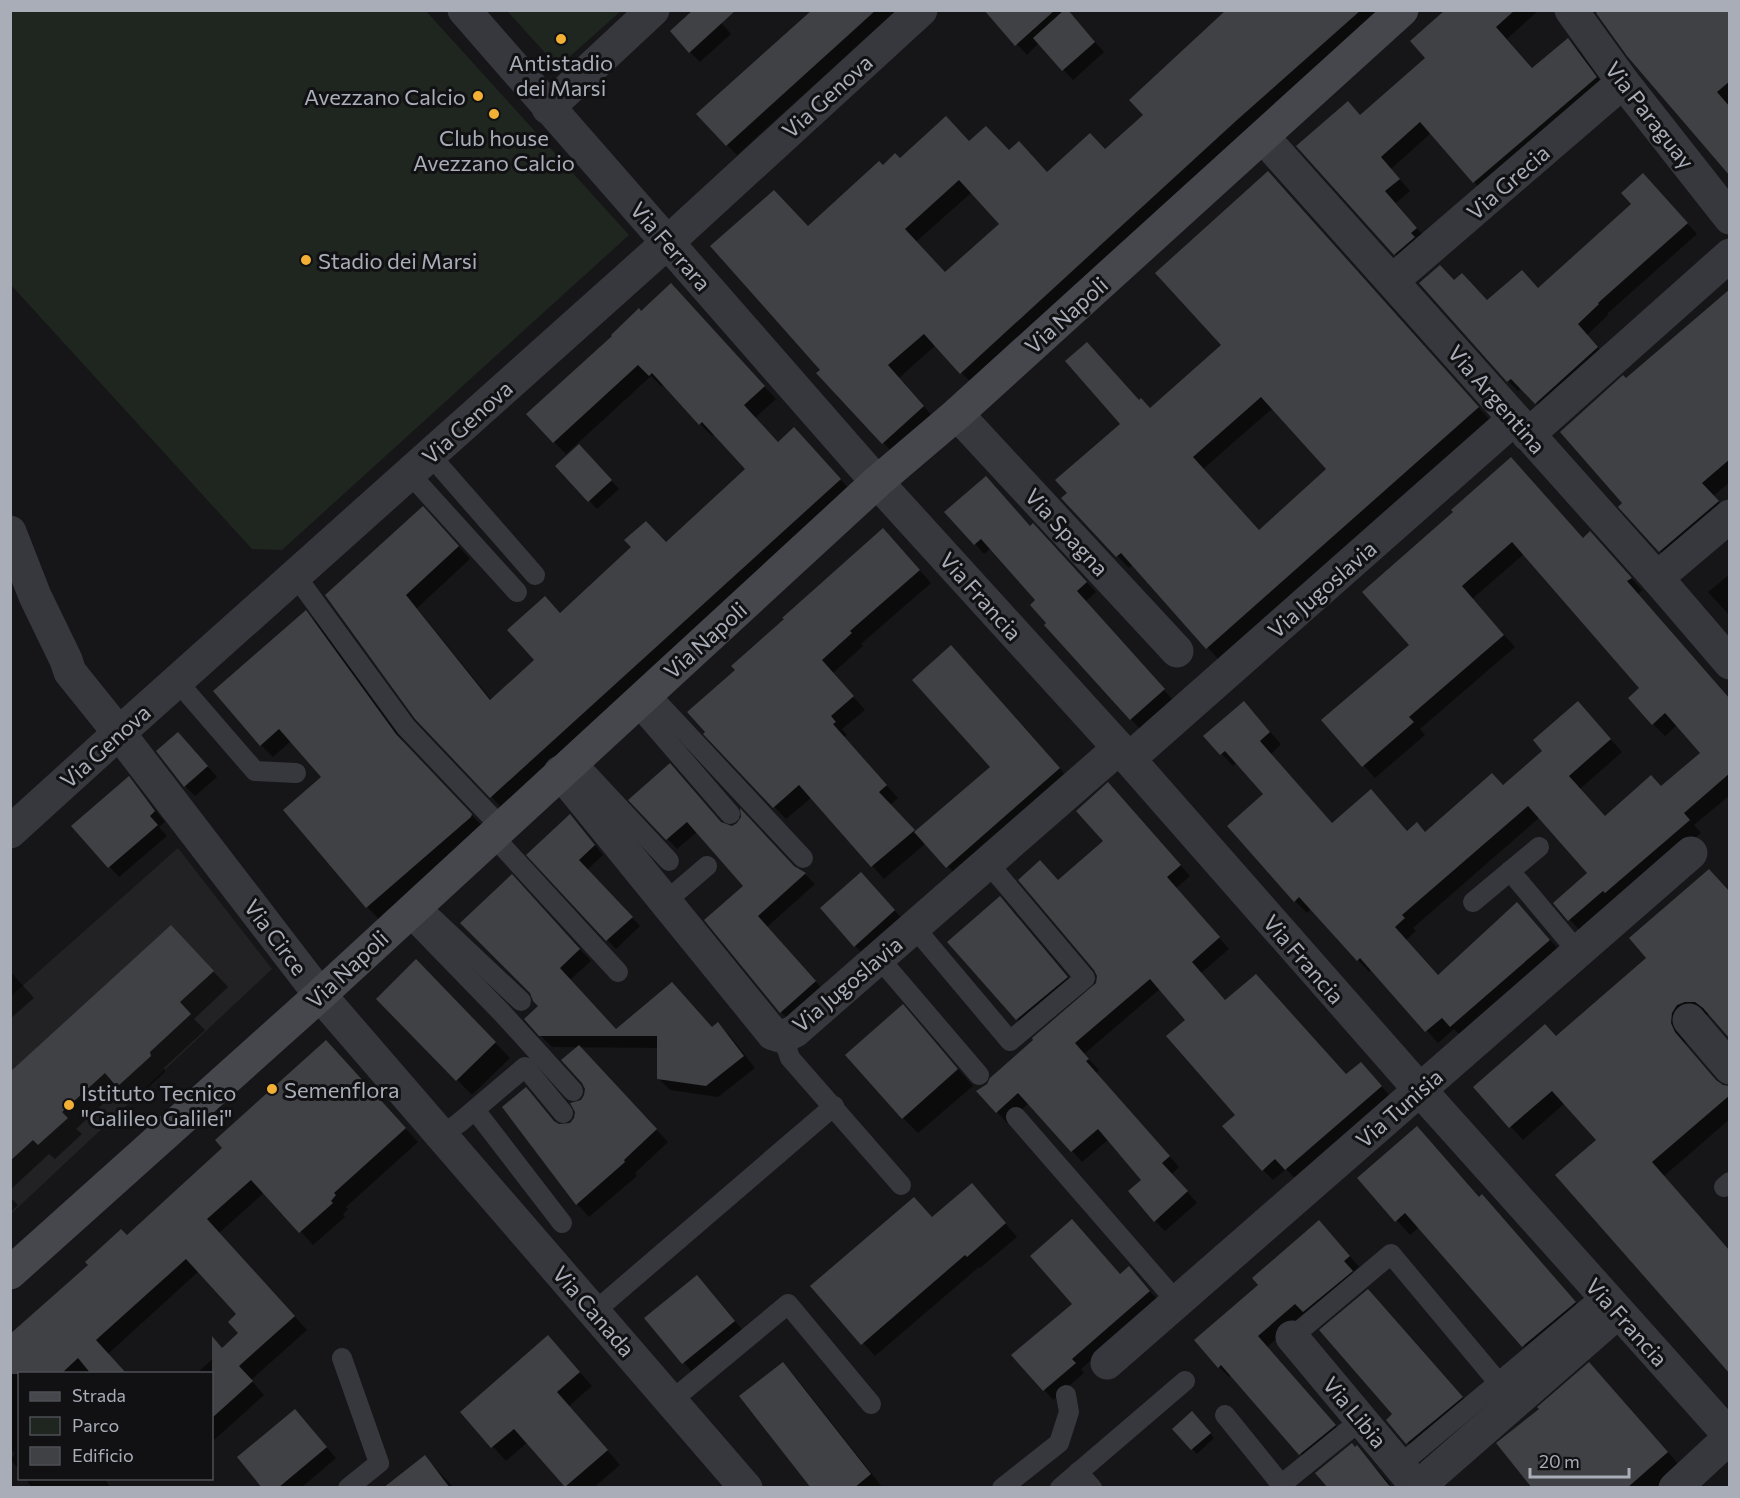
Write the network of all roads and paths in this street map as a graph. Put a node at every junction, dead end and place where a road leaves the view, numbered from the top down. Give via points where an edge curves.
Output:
1 (464, 10) edge
2 (653, 10) edge
3 (921, 10) edge
4 (1401, 10) edge
5 (1571, 10) edge
6 (1623, 82) junction
7 (548, 108) junction
8 (1263, 137) junction
9 (1730, 219) edge
10 (668, 242) junction
11 (1730, 255) edge
12 (1392, 281) junction
13 (957, 414) junction
14 (1521, 427) junction
15 (420, 464) junction
16 (877, 482) junction
17 (1730, 516) edge
18 (10, 532) edge
19 (296, 575) junction
20 (535, 575) dead end
21 (1657, 578) junction
22 (517, 592) dead end
23 (1177, 651) dead end
24 (1730, 663) edge
25 (177, 681) junction
26 (641, 698) junction
27 (119, 733) junction
28 (1124, 754) junction
29 (567, 766) junction
30 (296, 773) dead end
31 (730, 814) dead end
32 (497, 831) junction
33 (10, 832) edge
34 (1539, 847) dead end
35 (1691, 853) dead end
36 (803, 858) dead end
37 (669, 861) dead end
38 (988, 863) junction
39 (707, 866) dead end
40 (1510, 871) junction
41 (665, 902) junction
42 (1473, 902) dead end
43 (412, 909) junction
44 (914, 927) junction
45 (1578, 952) junction
46 (879, 958) junction
47 (618, 972) dead end
48 (320, 995) junction
49 (520, 1001) dead end
50 (1689, 1020) dead end
51 (783, 1037) junction
52 (1730, 1068) edge
53 (979, 1075) dead end
54 (1420, 1090) junction
55 (573, 1091) dead end
56 (834, 1106) junction
57 (475, 1110) junction
58 (563, 1113) dead end
59 (1016, 1117) dead end
60 (441, 1135) junction
61 (901, 1185) dead end
62 (562, 1223) dead end
63 (10, 1273) edge
64 (1177, 1302) junction
65 (1610, 1303) junction
66 (594, 1312) junction
67 (1292, 1337) joint
68 (342, 1358) dead end
69 (1107, 1363) dead end
70 (1185, 1382) dead end
71 (1498, 1382) junction
72 (1066, 1395) dead end
73 (671, 1401) junction
74 (871, 1404) dead end
75 (1225, 1415) dead end
76 (1361, 1420) junction
77 (1730, 1436) edge
78 (1078, 1472) junction
79 (1412, 1480) edge
80 (1283, 1486) edge
81 (348, 1488) edge
82 (746, 1488) edge
83 (1002, 1488) edge
84 (1060, 1488) edge
85 (1092, 1488) edge
86 (1675, 1488) edge

1 - 7 street, Via Ferrara
2 - 7 street
3 - 10 street, Via Genova
4 - 8 main road, Via Napoli
5 - 6 street, Via Paraguay
6 - 9 street, Via Paraguay
6 - 12 street, Via Grecia
7 - 10 street, Via Ferrara
8 - 12 street, Via Argentina
8 - 13 main road, Via Napoli
10 - 15 street, Via Genova
10 - 16 street, Via Ferrara
11 - 14 street, Via Jugoslavia
12 - 14 street, Via Argentina
13 - 16 main road, Via Napoli
13 - 23 street, Via Spagna
14 - 21 street, Via Argentina
14 - 28 street, Via Jugoslavia
15 - 19 street, Via Genova
15 - 20 lane
15 - 22 lane
16 - 26 main road, Via Napoli
16 - 28 street, Via Francia
17 - 21 street
18 - 27 street, Via Circe via 34,596 70,672
19 - 25 street, Via Genova
19 - 32 lane via 406,728
21 - 24 street, Via Argentina
25 - 27 street, Via Genova
25 - 30 lane via 255,771
26 - 29 main road, Via Napoli
26 - 31 lane
26 - 36 lane
27 - 33 street, Via Genova
27 - 48 street, Via Circe
28 - 38 street, Via Jugoslavia
28 - 54 street, Via Francia
29 - 32 main road, Via Napoli
29 - 37 lane
29 - 41 street, Via Jugoslavia
32 - 43 main road, Via Napoli
32 - 47 lane
34 - 40 lane
35 - 45 street, Via Tunisia
38 - 44 street, Via Jugoslavia
38 - 44 lane via 1085,978 1010,1041
39 - 41 lane
40 - 42 lane
40 - 45 lane
41 - 51 street, Via Jugoslavia via 773,1034
43 - 48 main road, Via Napoli
43 - 49 lane
43 - 55 lane
44 - 46 street, Via Jugoslavia
45 - 54 street, Via Tunisia
46 - 51 street, Via Jugoslavia
46 - 53 lane
48 - 60 street, Via Circe
48 - 63 main road, Via Napoli
50 - 52 street
51 - 56 lane via 790,1058
54 - 64 street, Via Tunisia
54 - 65 street, Via Francia
56 - 61 lane
56 - 66 lane
57 - 58 lane via 525,1067
57 - 60 lane
57 - 62 lane
59 - 64 lane
60 - 66 street, Via Canada
64 - 69 street, Via Tunisia
65 - 71 lane
65 - 77 street, Via Francia
65 - 79 street
66 - 73 street, Via Canada
67 - 71 lane via 1391,1254
67 - 76 street, Via Libia
68 - 81 lane via 379,1463
70 - 78 lane
71 - 79 lane
72 - 83 lane via 1069,1412 1059,1443
73 - 74 lane via 788,1304
73 - 82 street, Via Canada
75 - 80 lane
76 - 79 street, Via Libia
76 - 80 lane
77 - 86 street
78 - 84 lane
78 - 85 lane

